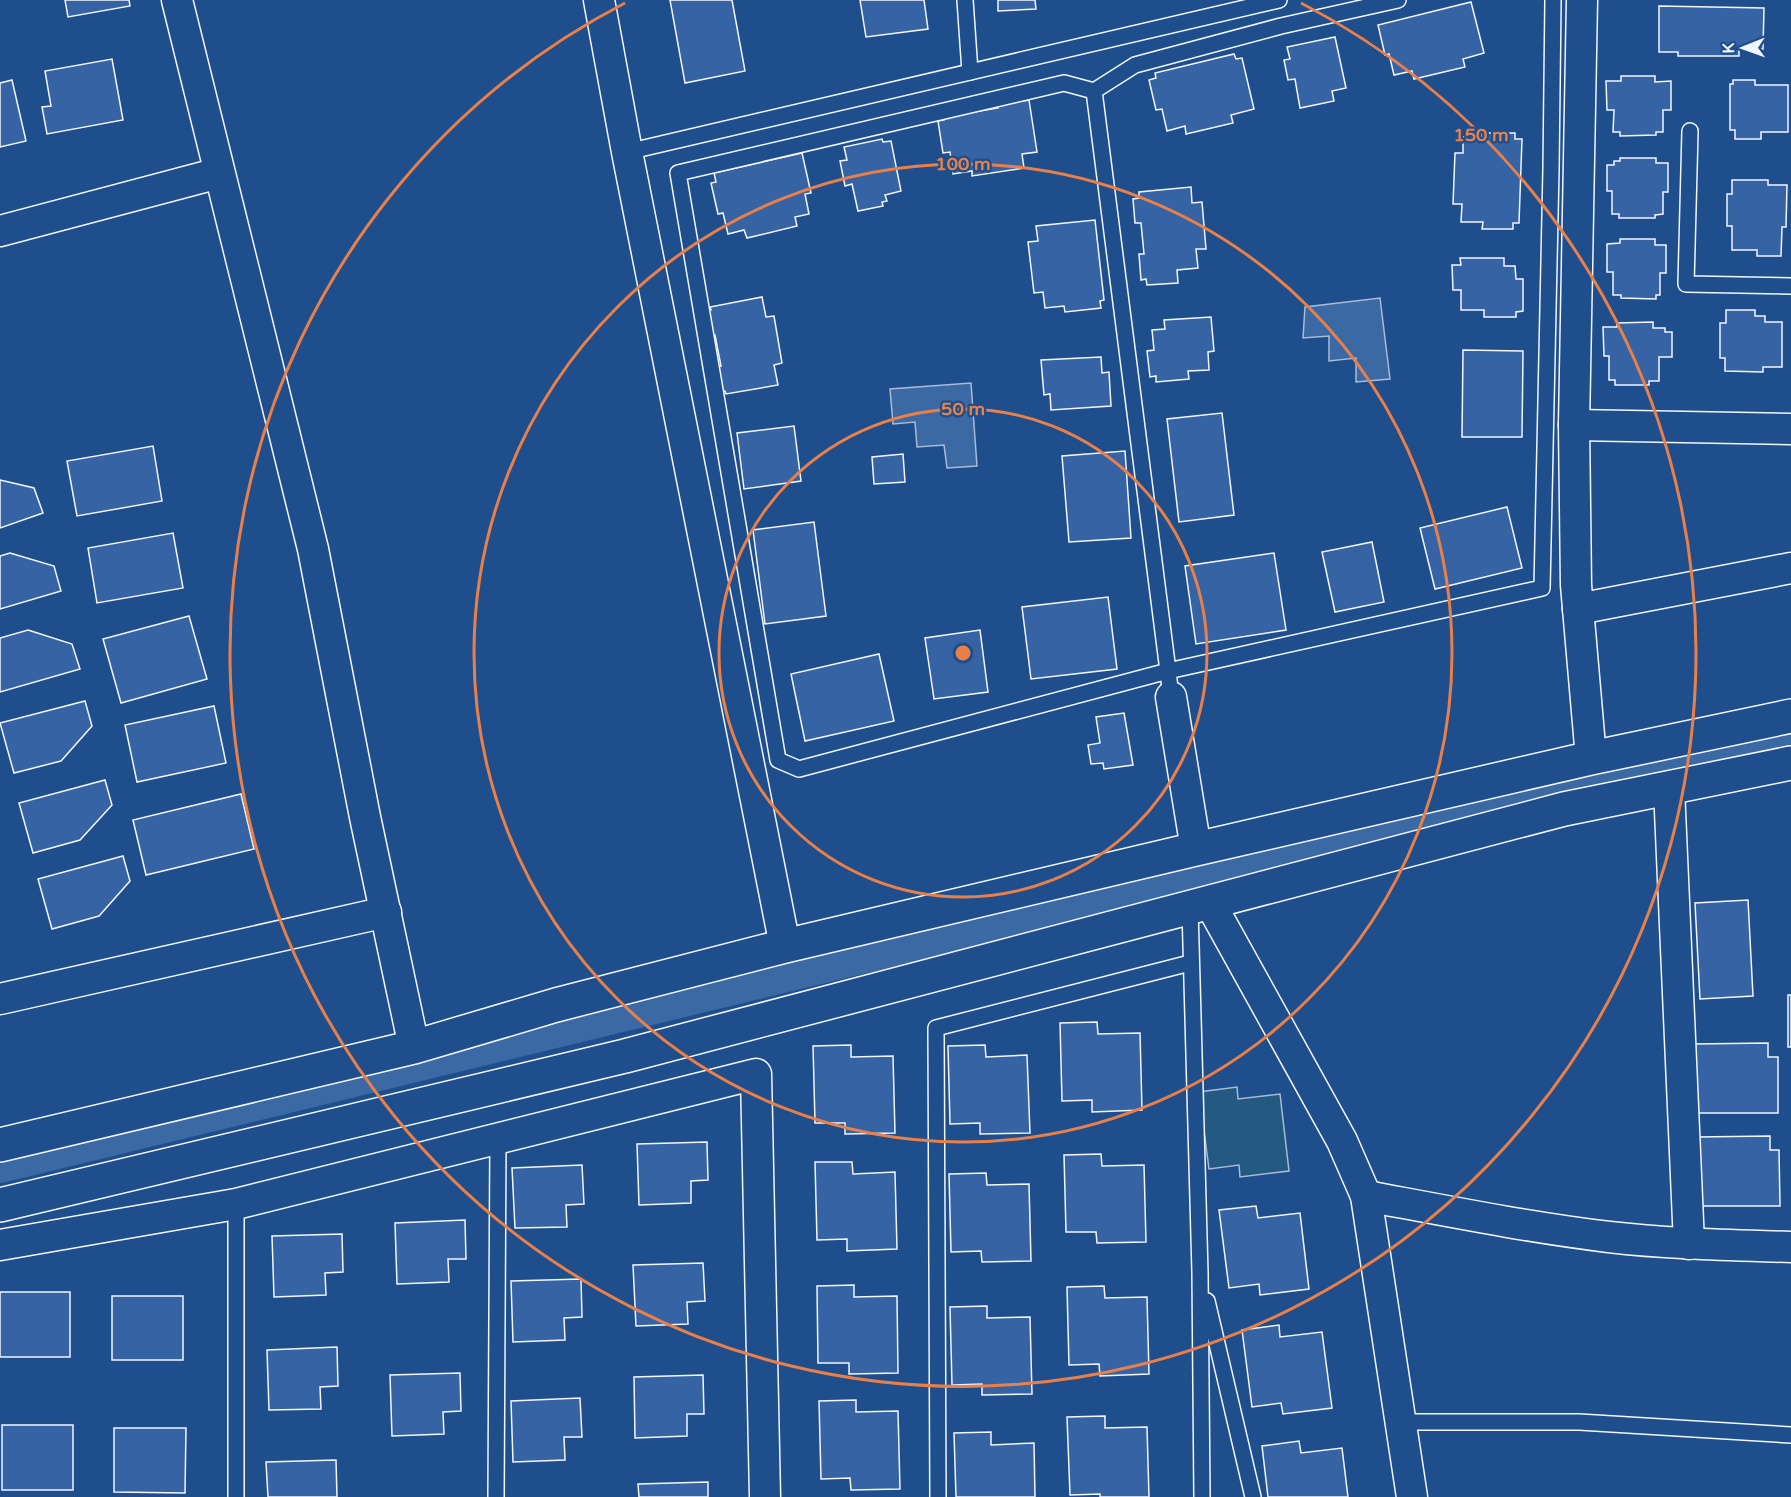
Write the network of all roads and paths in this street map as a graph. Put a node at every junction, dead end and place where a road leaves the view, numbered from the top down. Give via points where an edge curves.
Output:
1 (177, 0) edge
2 (599, 0) edge
3 (965, 0) edge
4 (1279, 0) edge
5 (1398, 0) edge
6 (1553, 0) edge
7 (1582, 0) edge
8 (970, 72) junction
9 (1094, 91) junction
10 (1690, 131) dead end
11 (627, 152) junction
12 (219, 173) junction
13 (0, 231) edge
14 (1791, 286) edge
15 (1574, 425) junction
16 (1791, 429) edge
17 (1791, 568) edge
18 (1578, 609) junction
19 (1169, 684) junction
20 (1791, 716) edge
21 (1591, 758) junction
22 (1791, 763) edge
23 (1669, 788) junction
24 (1196, 849) junction
25 (1200, 905) junction
26 (386, 912) junction
27 (785, 946) junction
28 (1190, 963) junction
29 (0, 999) edge
30 (414, 1047) junction
31 (498, 1139) junction
32 (0, 1145) edge
33 (1366, 1196) junction
34 (236, 1204) junction
35 (0, 1205) edge
36 (1689, 1244) junction
37 (0, 1245) edge
38 (1791, 1247) edge
39 (1200, 1273) junction
40 (1400, 1422) junction
41 (1791, 1435) edge
42 (236, 1497) edge
43 (496, 1497) edge
44 (765, 1497) edge
45 (939, 1497) edge
46 (1202, 1497) edge
47 (1253, 1497) edge
48 (1412, 1497) edge

1 - 12 street
2 - 11 street
3 - 8 lane
4 - 8 lane
5 - 9 lane via 1135,65
6 - 19 lane via 1542,588
7 - 15 street
8 - 11 lane
9 - 19 lane
9 - 19 lane via 1064,82 678,173 778,760 799,769
10 - 14 lane via 1686,284
11 - 27 street
12 - 13 street
12 - 26 street via 313,549
15 - 16 street
15 - 18 street
17 - 18 street
18 - 21 street
19 - 24 street
20 - 21 street
21 - 24 street
22 - 23 street
23 - 25 street via 1564,809
23 - 36 street
24 - 27 street
25 - 28 lane
25 - 33 street via 1342,1141
25 - 35 street via 625,1056
26 - 29 street
26 - 30 street
27 - 30 street via 556,1005
28 - 39 lane
28 - 45 lane via 936,1028
30 - 32 street
31 - 34 street
31 - 43 lane
31 - 44 street via 756,1074
33 - 36 street via 1609,1237
33 - 40 street
34 - 37 street
34 - 42 lane
36 - 38 street
39 - 46 lane
39 - 47 lane
40 - 41 lane via 1580,1422
40 - 48 street

